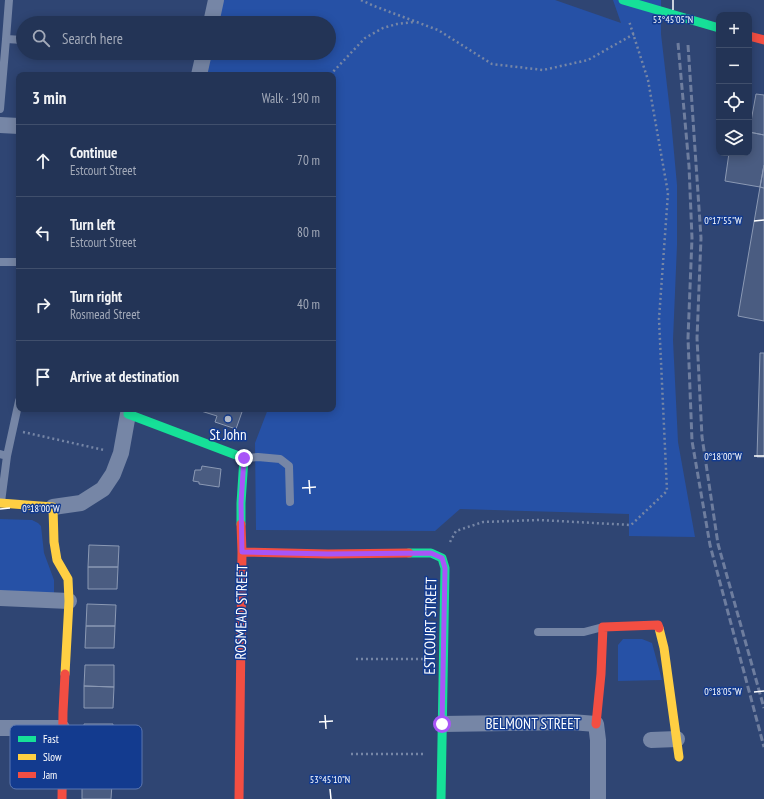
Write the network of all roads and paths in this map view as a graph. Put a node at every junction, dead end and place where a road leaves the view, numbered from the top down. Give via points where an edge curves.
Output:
1 (9, 0) edge
2 (216, 0) edge
3 (361, 0) edge
4 (623, 0) edge
5 (212, 16) edge
6 (629, 21) dead end
7 (416, 22) junction
8 (716, 27) edge
9 (634, 34) junction
10 (752, 37) edge
11 (6, 39) junction
12 (16, 40) edge
13 (764, 40) edge
14 (202, 60) edge
15 (200, 72) edge
16 (333, 72) edge
17 (0, 109) edge
18 (0, 125) edge
19 (16, 126) edge
20 (0, 262) edge
21 (16, 262) edge
22 (16, 412) edge
23 (128, 412) edge
24 (12, 430) junction
25 (121, 453) junction
26 (3, 455) edge
27 (244, 458) junction
28 (290, 502) dead end
29 (0, 503) edge
30 (53, 507) junction
31 (242, 552) junction
32 (442, 558) junction
33 (0, 598) edge
34 (68, 601) junction
35 (604, 627) junction
36 (538, 632) dead end
37 (356, 659) dead end
38 (443, 659) junction
39 (442, 724) junction
40 (596, 724) junction
41 (62, 725) edge
42 (677, 739) junction
43 (651, 740) dead end
44 (351, 754) dead end
45 (442, 754) junction
46 (679, 757) dead end
47 (239, 799) edge
48 (441, 799) edge
49 (598, 799) edge

1 - 11 lane
2 - 5 street
3 - 7 path
4 - 8 street
6 - 9 path
7 - 9 path via 438,30 492,64 543,70 588,60
7 - 16 path via 383,28 365,38
9 - 32 path via 648,80 668,193 659,319 667,491 631,525 539,520 483,522 456,531
10 - 13 street
11 - 12 lane
11 - 17 lane
14 - 15 street
18 - 19 street
20 - 21 lane
22 - 24 lane
23 - 25 street
23 - 27 street
24 - 25 path
24 - 26 lane
25 - 30 street via 113,474 103,489 80,503
26 - 29 lane
27 - 28 lane via 280,459 289,466
27 - 31 street, ROSMEAD STREET via 241,503
29 - 30 street
30 - 34 street via 54,542 57,560 68,579
31 - 32 street, ESTCOURT STREET via 431,553
31 - 47 street, ROSMEAD STREET
32 - 38 street, ESTCOURT STREET via 445,568
33 - 34 street
34 - 41 street
35 - 36 lane via 584,632
35 - 40 street
35 - 42 street via 658,626 664,648
37 - 38 path
38 - 39 street, ESTCOURT STREET
39 - 40 street, BELMONT STREET
39 - 45 street, ESTCOURT STREET
40 - 49 street, BELMONT STREET
42 - 43 street
42 - 46 street
44 - 45 path
45 - 48 street, ESTCOURT STREET

